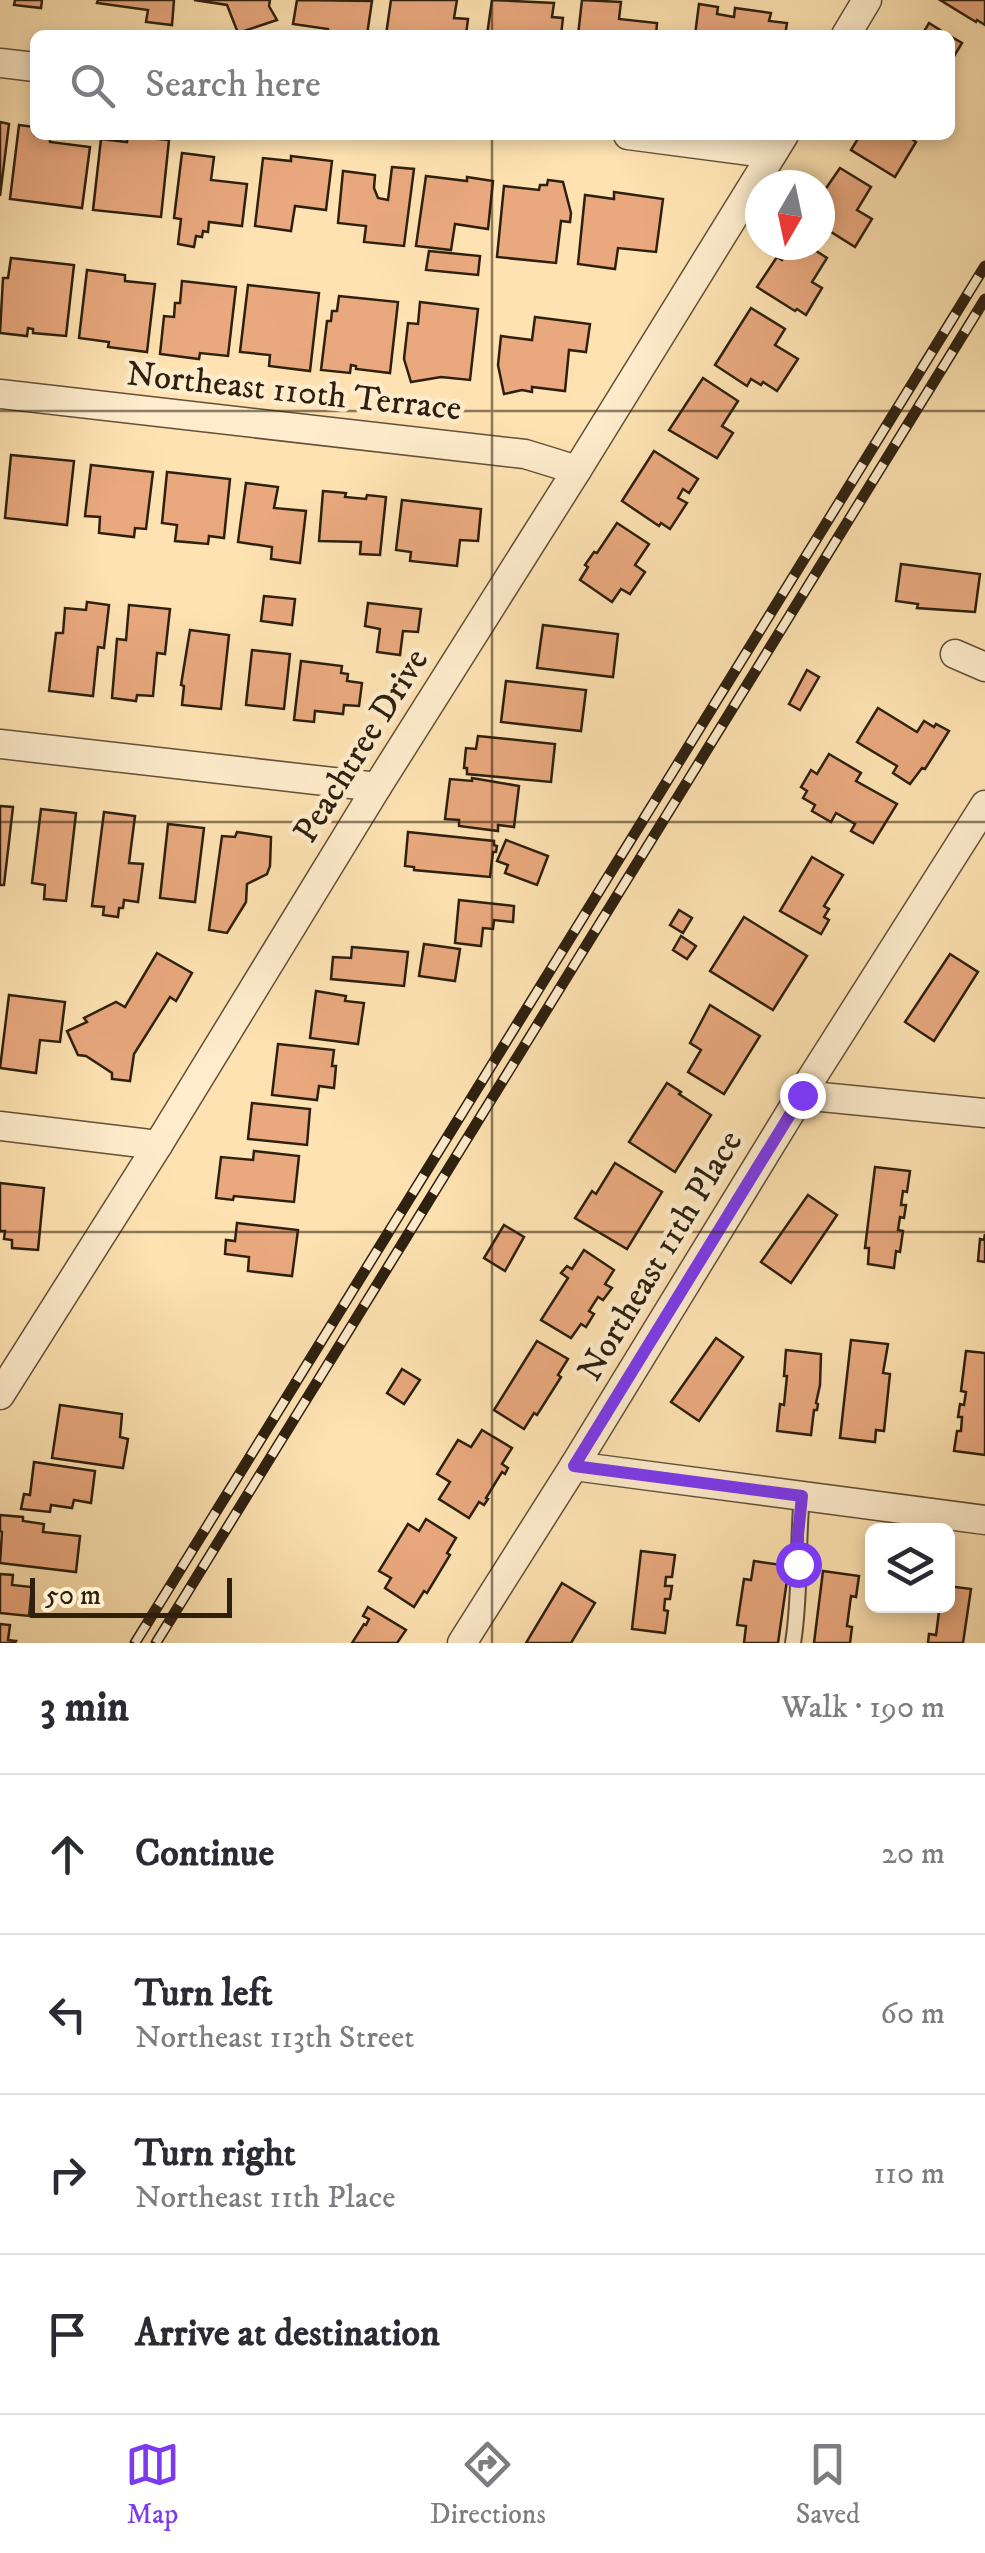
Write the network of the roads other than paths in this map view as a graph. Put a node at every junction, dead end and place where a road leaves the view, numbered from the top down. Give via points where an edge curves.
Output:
1 (868, 0) edge
2 (849, 30) edge
3 (0, 62) edge
4 (30, 66) edge
5 (711, 140) edge
6 (778, 144) edge
7 (0, 394) edge
8 (577, 470) junction
9 (955, 654) dead end
10 (985, 666) edge
11 (0, 744) edge
12 (377, 787) junction
13 (985, 805) edge
14 (802, 1095) junction
15 (985, 1113) edge
16 (0, 1126) edge
17 (158, 1145) junction
18 (0, 1394) edge
19 (574, 1466) junction
20 (802, 1496) junction
21 (985, 1520) edge
22 (462, 1643) edge
23 (793, 1643) edge

1 - 2 street
3 - 4 street
5 - 6 street
6 - 8 street, Peachtree Drive
7 - 8 street, Northeast 110th Terrace via 525,454
8 - 12 street, Peachtree Drive
9 - 10 street
11 - 12 street
12 - 17 street, Peachtree Drive
13 - 14 street, Northeast 11th Place
14 - 15 street
14 - 19 street, Northeast 11th Place
16 - 17 street
17 - 18 street, Peachtree Drive
19 - 20 street
19 - 22 street, Northeast 11th Place
20 - 21 street
20 - 23 lane

